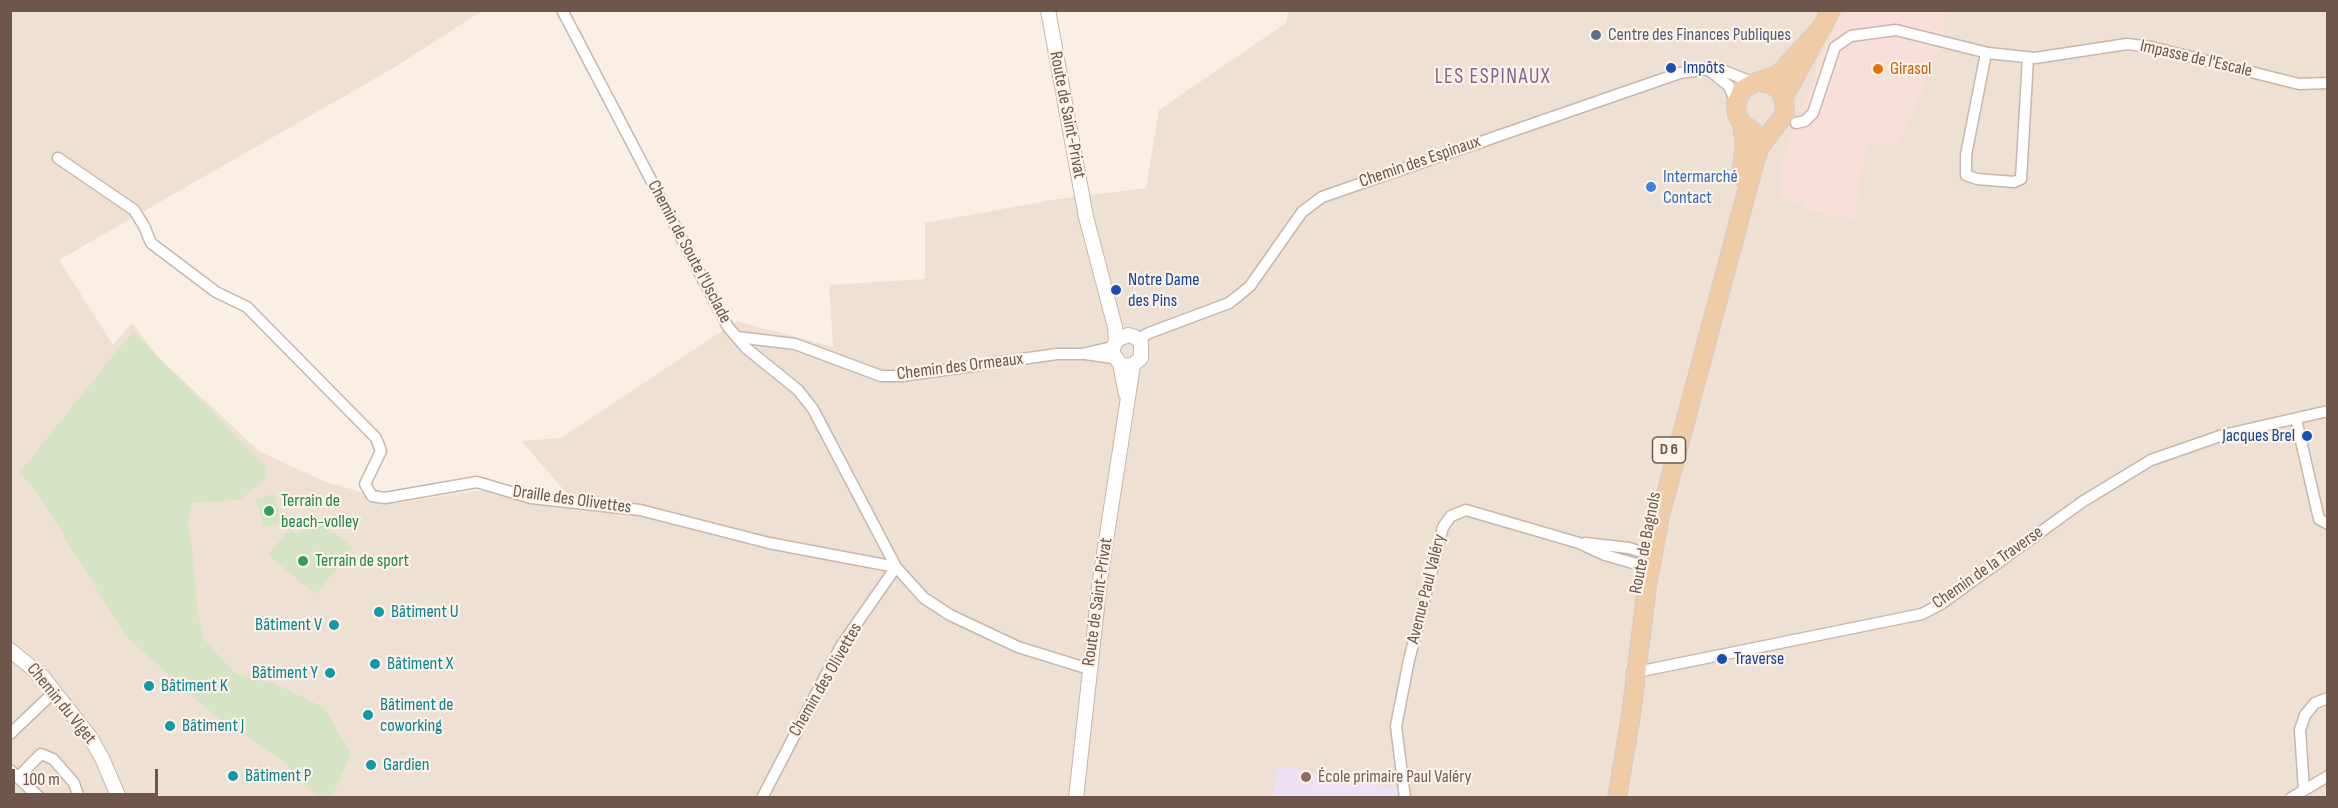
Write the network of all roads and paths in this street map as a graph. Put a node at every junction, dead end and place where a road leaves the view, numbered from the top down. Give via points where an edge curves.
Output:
1 (561, 10) edge
2 (1048, 10) edge
3 (1827, 18) edge
4 (1986, 52) junction
5 (2028, 58) junction
6 (1706, 68) junction
7 (1756, 82) junction
8 (2328, 83) edge
9 (1784, 98) junction
10 (1736, 104) junction
11 (1796, 123) junction
12 (1742, 124) junction
13 (1774, 128) junction
14 (58, 158) dead end
15 (1734, 230) junction
16 (737, 337) junction
17 (1125, 349) junction
18 (2328, 411) edge
19 (2296, 419) junction
20 (2328, 524) edge
21 (1646, 560) junction
22 (896, 567) junction
23 (10, 650) edge
24 (1089, 669) junction
25 (1633, 673) junction
26 (54, 692) junction
27 (2328, 698) edge
28 (10, 734) edge
29 (14, 774) edge
30 (2328, 776) edge
31 (2304, 790) junction
32 (40, 798) edge
33 (79, 798) edge
34 (119, 798) edge
35 (762, 798) edge
36 (1076, 798) edge
37 (1405, 798) edge
38 (1617, 798) edge
39 (2291, 798) edge

1 - 16 street, Chemin de Soute l'Usclade via 728,327
2 - 17 street, Route de Saint-Privat via 1086,217
3 - 7 main road via 1778,75
3 - 9 main road
4 - 5 street, Impasse de l'Escale
4 - 5 street via 1966,154 1966,174 1977,179 2020,179
4 - 11 street, Impasse de l'Escale via 1896,30 1851,36 1835,47 1813,113
5 - 8 street, Impasse de l'Escale via 2127,44 2299,84
6 - 7 street, Chemin des Espinaux via 1718,68
6 - 10 street via 1729,87
6 - 17 street, Chemin des Espinaux via 1680,73 1322,197 1302,212 1250,286 1229,303 1178,322
7 - 9 main road via 1773,85
7 - 10 main road via 1742,90
9 - 11 street
9 - 13 main road via 1785,114
10 - 12 main road
11 - 13 street
12 - 13 main road via 1756,132
12 - 15 main road, D 6 via 1744,160
13 - 15 main road, D 6 via 1760,146
14 - 22 street, Draille des Olivettes via 134,210 151,243 216,292 247,308 376,438 381,451 365,484 372,496 385,498 477,482 531,498 640,510 769,543
15 - 21 main road, Route de Bagnols / D 6 via 1661,491
16 - 17 street, Chemin des Ormeaux via 795,345 880,376
16 - 22 street, Chemin de Soute l'Usclade via 798,390 813,409
17 - 24 street, Route de Saint-Privat via 1126,408
18 - 19 street, Chemin de la Traverse
19 - 20 street via 2319,519
19 - 25 street, Chemin de la Traverse via 2223,435 2151,460 2082,502 1922,614
21 - 25 main road, Route de Bagnols / D 6
21 - 37 street, Avenue Paul Valéry via 1466,510 1451,516 1443,527 1396,726
22 - 24 street via 924,598 950,615 1018,647
22 - 35 street, Chemin des Olivettes via 841,646
23 - 26 street, Chemin du Viget via 33,667
24 - 36 street, Route de Saint-Privat
25 - 38 main road, Route de Bagnols / D 6
26 - 28 street
26 - 34 street, Chemin du Viget via 90,737
27 - 31 street via 2315,703 2300,730
29 - 32 street
29 - 33 street via 41,754 53,759 74,783
30 - 31 street
31 - 39 street

